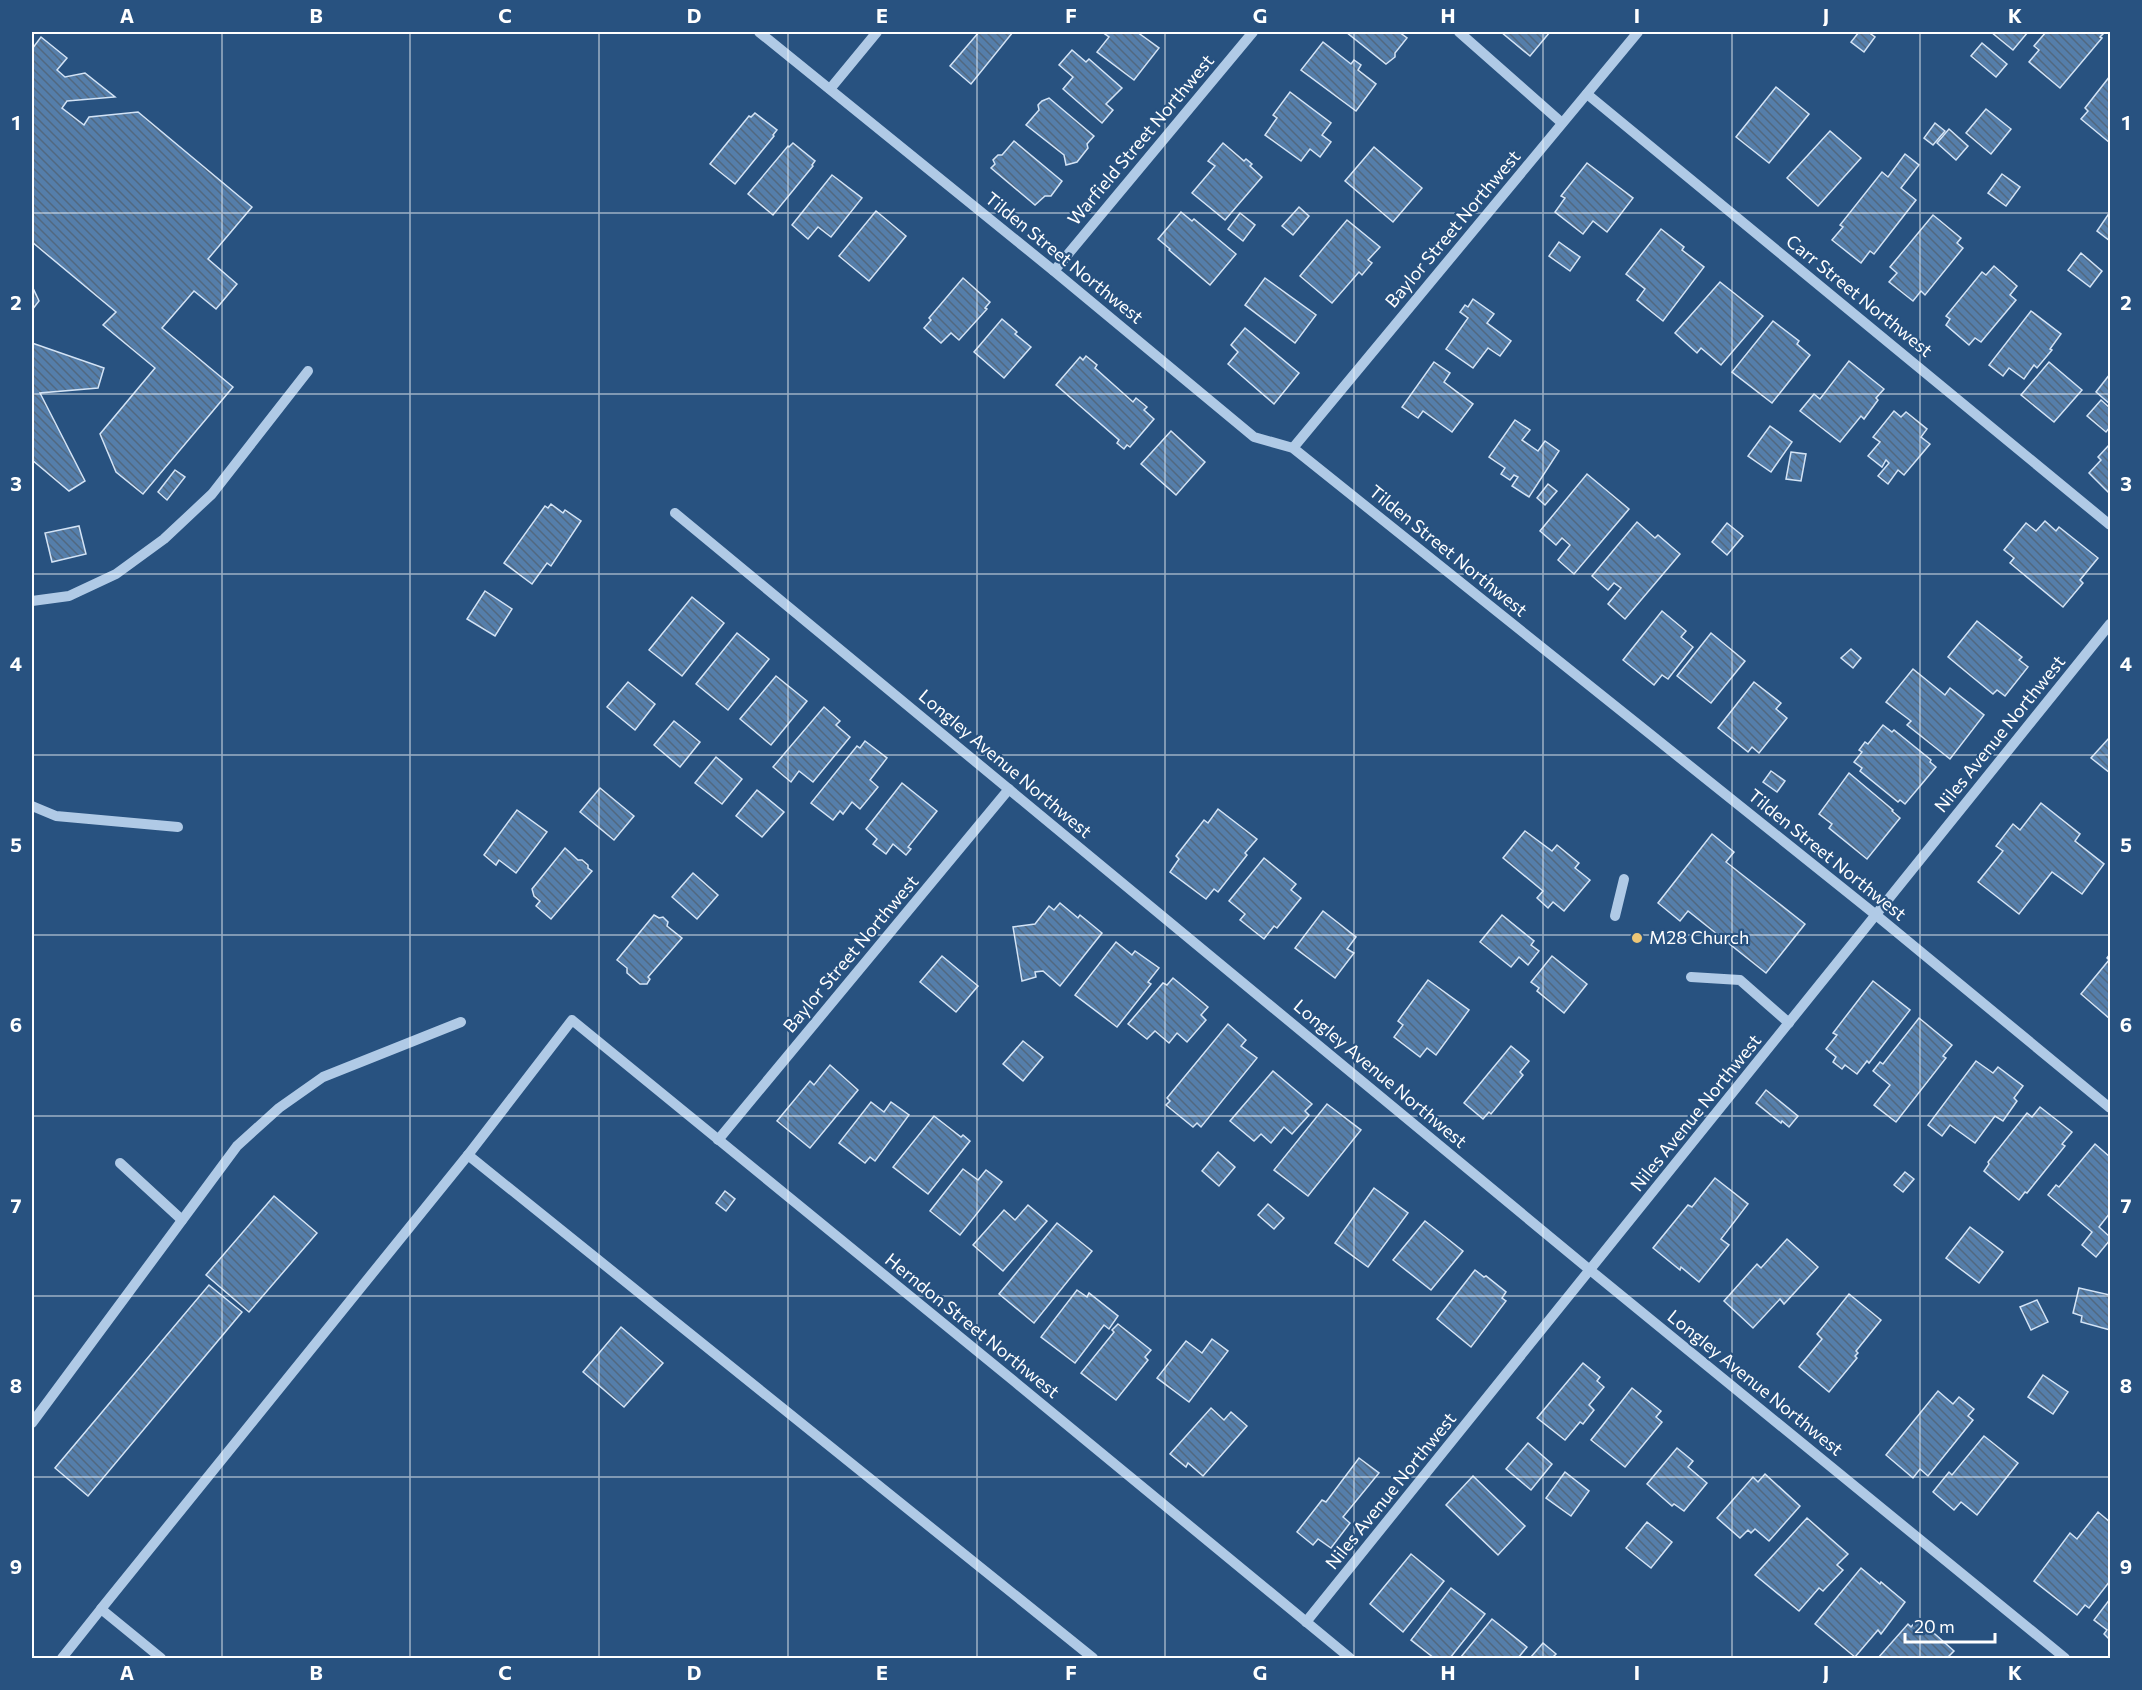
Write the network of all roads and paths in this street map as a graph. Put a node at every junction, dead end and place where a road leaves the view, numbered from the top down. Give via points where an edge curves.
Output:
1 (759, 32) edge
2 (877, 32) edge
3 (1253, 32) edge
4 (1459, 32) edge
5 (1638, 32) edge
6 (830, 89) junction
7 (1587, 94) junction
8 (1562, 123) junction
9 (1054, 271) junction
10 (308, 371) dead end
11 (1293, 448) junction
12 (675, 513) dead end
13 (2110, 525) edge
14 (32, 601) edge
15 (2110, 624) edge
16 (1010, 789) junction
17 (32, 806) edge
18 (178, 827) dead end
19 (1624, 879) dead end
20 (1876, 915) junction
21 (1615, 916) dead end
22 (1691, 977) dead end
23 (461, 1022) dead end
24 (1789, 1023) junction
25 (2110, 1108) edge
26 (718, 1140) junction
27 (468, 1155) junction
28 (120, 1163) dead end
29 (182, 1220) junction
30 (1590, 1270) junction
31 (32, 1423) edge
32 (101, 1609) junction
33 (1306, 1622) junction
34 (62, 1659) edge
35 (161, 1659) edge
36 (1093, 1659) edge
37 (1350, 1659) edge
38 (2065, 1659) edge

1 - 6 street, Tilden Street Northwest
2 - 6 street
3 - 9 street, Warfield Street Northwest
4 - 8 street
5 - 7 street, Baylor Street Northwest
6 - 9 street, Tilden Street Northwest
7 - 8 street, Baylor Street Northwest
7 - 13 street, Carr Street Northwest
8 - 11 street, Baylor Street Northwest
9 - 11 street, Tilden Street Northwest via 1254,437
10 - 14 street via 212,494 164,539 116,574 69,596
11 - 20 street, Tilden Street Northwest
12 - 16 street, Longley Avenue Northwest
15 - 20 street, Niles Avenue Northwest
16 - 26 street, Baylor Street Northwest
16 - 30 street, Longley Avenue Northwest
17 - 18 street via 56,816
19 - 21 street
20 - 24 street, Niles Avenue Northwest
20 - 25 street, Tilden Street Northwest
22 - 24 street via 1740,980
23 - 29 street via 323,1077 279,1108 237,1146
24 - 30 street, Niles Avenue Northwest
26 - 27 street, Herndon Street Northwest via 572,1020
26 - 33 street, Herndon Street Northwest
27 - 32 street
27 - 36 street
28 - 29 street
29 - 31 street
30 - 33 street, Niles Avenue Northwest
30 - 38 street, Longley Avenue Northwest
32 - 34 street
32 - 35 street
33 - 37 street, Herndon Street Northwest

